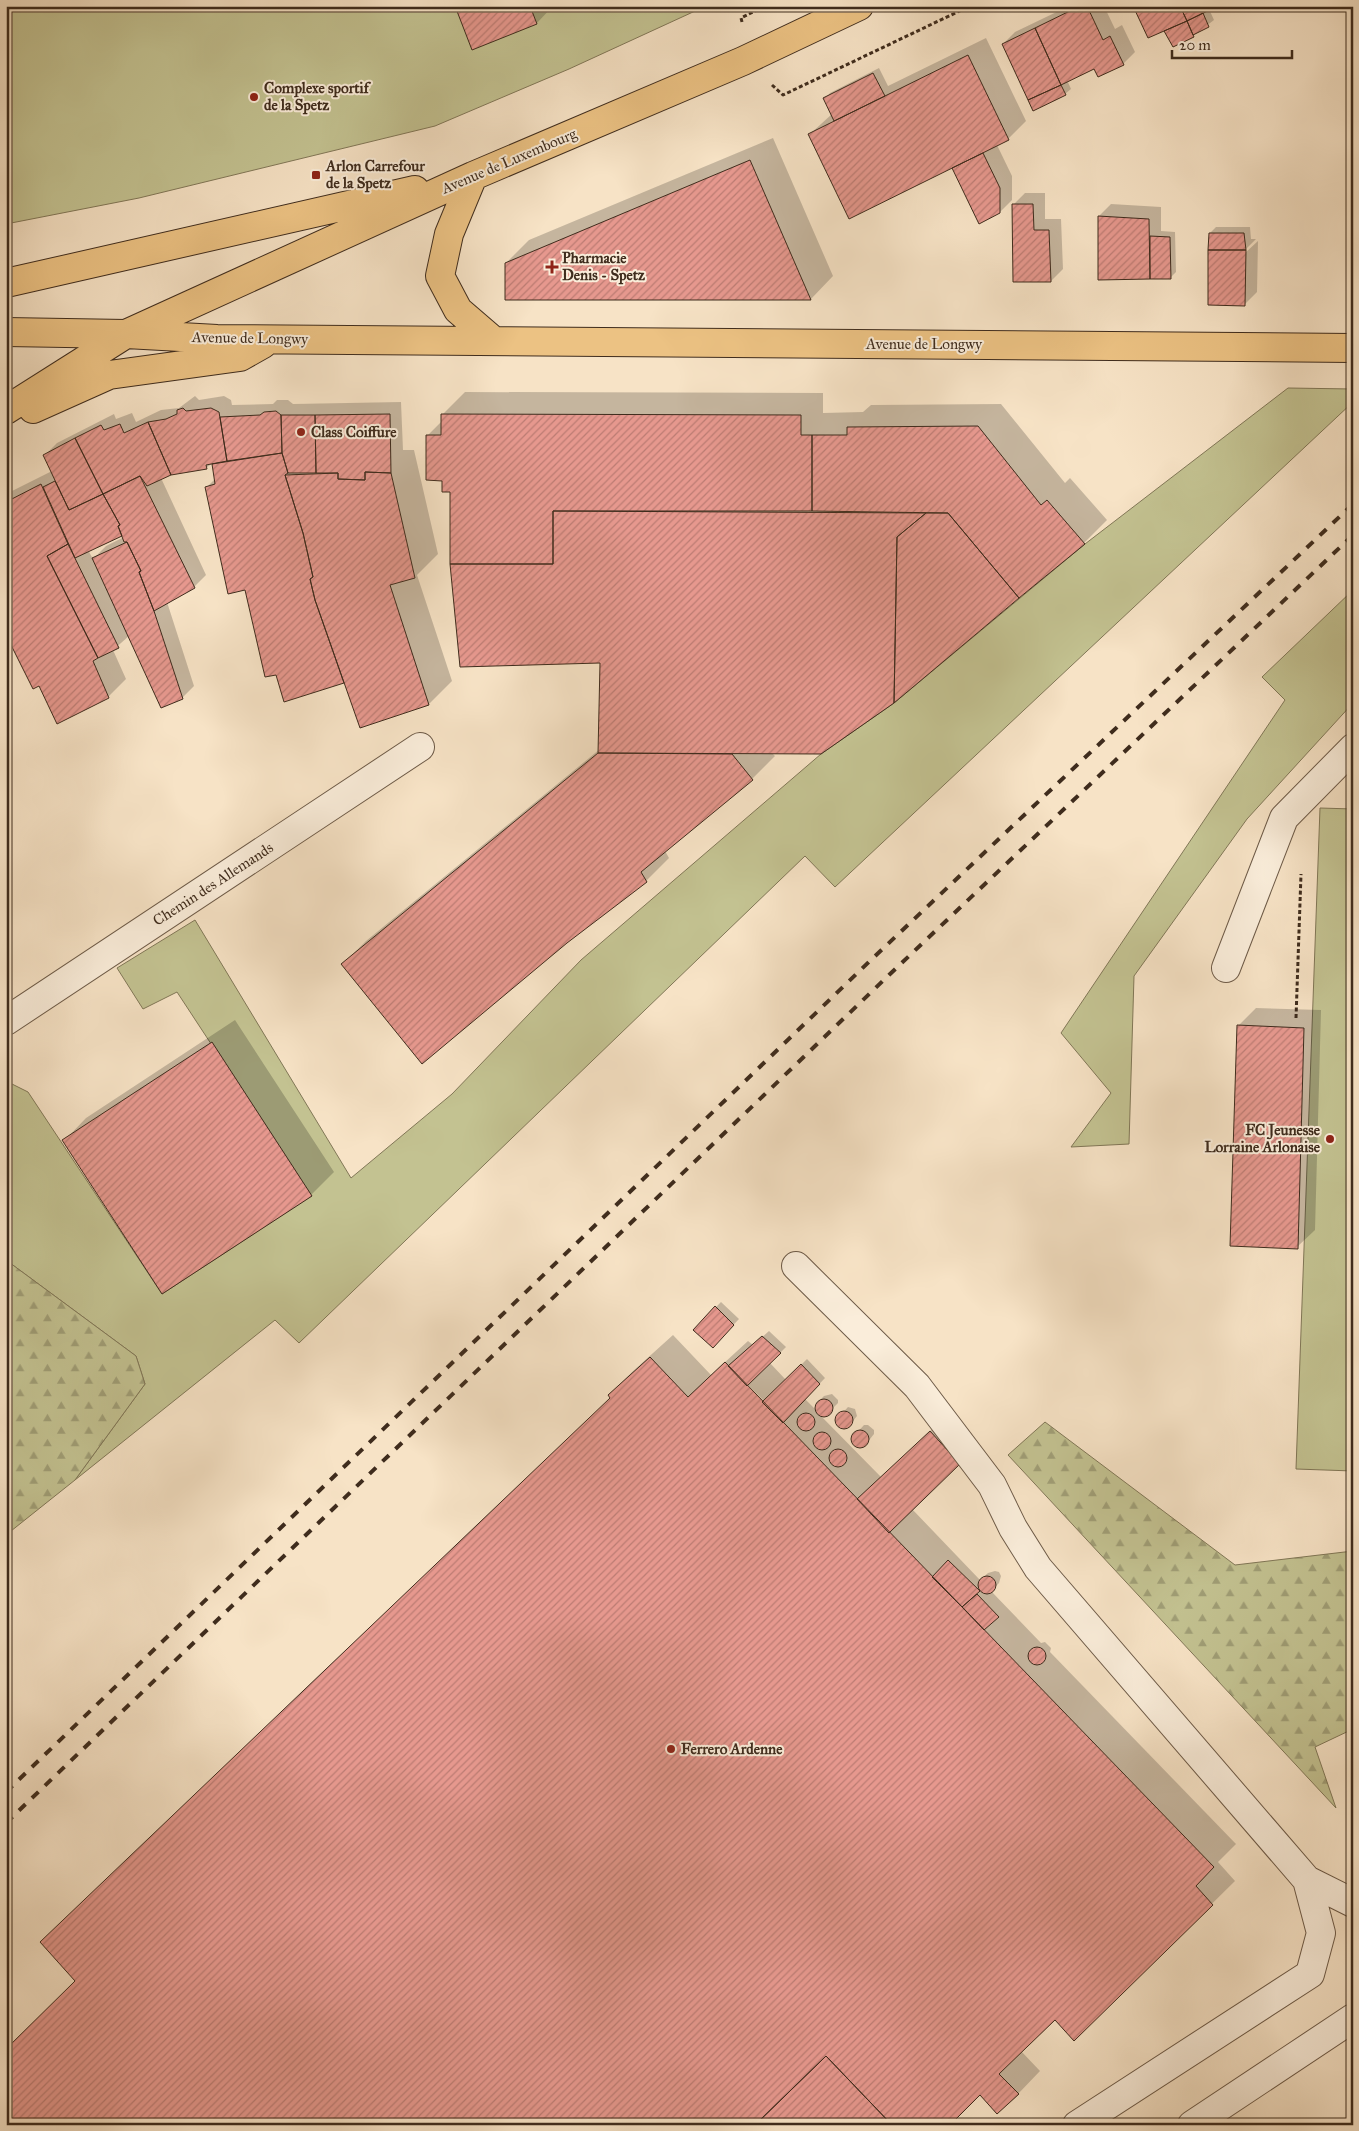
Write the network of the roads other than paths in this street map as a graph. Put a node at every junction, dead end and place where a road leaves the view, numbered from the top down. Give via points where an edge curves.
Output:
1 (859, 6) edge
2 (473, 176) junction
3 (6, 283) edge
4 (6, 332) edge
5 (126, 334) junction
6 (273, 339) junction
7 (494, 341) junction
8 (1353, 348) edge
9 (8, 409) edge
10 (420, 747) dead end
11 (1353, 748) edge
12 (1226, 968) dead end
13 (6, 1021) edge
14 (796, 1266) dead end
15 (1307, 1880) junction
16 (1353, 1904) edge
17 (1353, 2018) edge
18 (1077, 2125) edge
19 (1192, 2125) edge

1 - 2 main road, Avenue de Luxembourg via 743,61
2 - 3 main road
2 - 5 main road, Avenue de Luxembourg
2 - 7 main road via 449,234 440,276 458,310
4 - 5 main road, Avenue de Longwy
5 - 6 main road, Avenue de Longwy
5 - 9 main road, Avenue de Luxembourg
6 - 7 main road, Avenue de Longwy
6 - 9 main road via 240,357 110,376 35,409
7 - 8 main road, Avenue de Longwy
10 - 13 street, Chemin des Allemands
11 - 12 street via 1284,818
14 - 15 street via 917,1386 992,1485 1038,1568
15 - 16 street
15 - 18 street via 1321,1933 1310,1974
17 - 19 street

